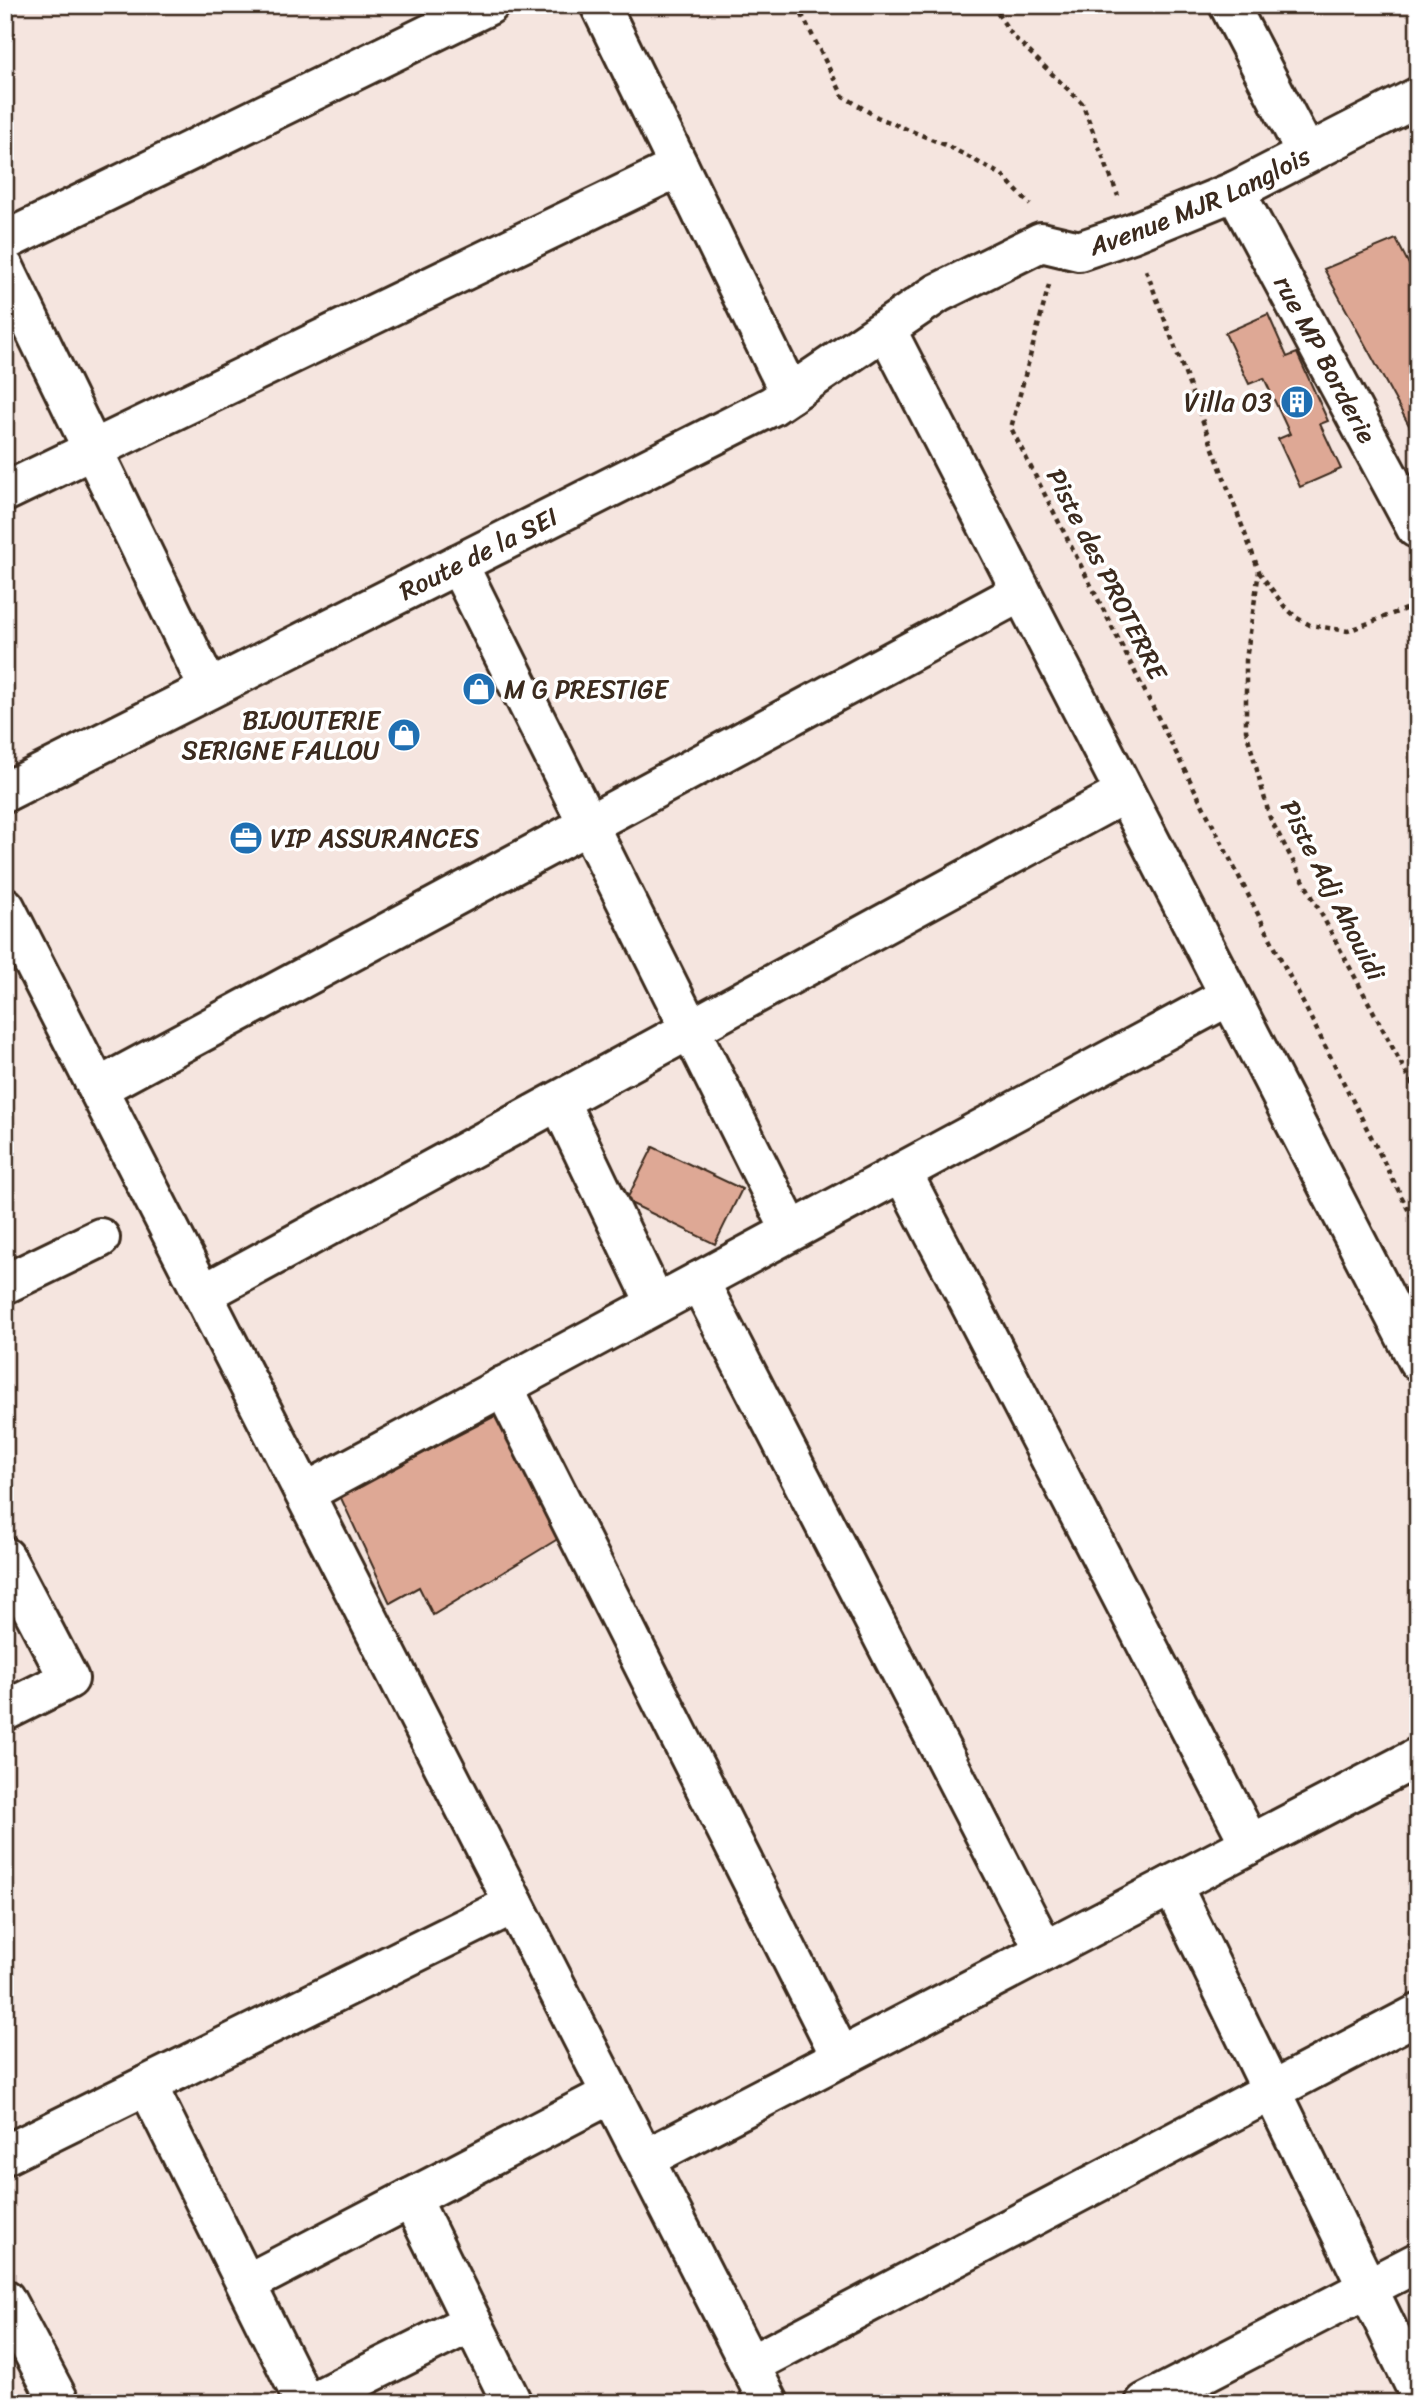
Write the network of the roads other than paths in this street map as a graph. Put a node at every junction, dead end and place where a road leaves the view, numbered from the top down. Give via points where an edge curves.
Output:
1 (489, 5) edge
2 (600, 5) edge
3 (1229, 5) edge
4 (1418, 97) edge
5 (1306, 153) junction
6 (679, 167) junction
7 (1235, 191) junction
8 (5, 242) edge
9 (5, 269) edge
10 (938, 293) joint
11 (886, 329) junction
12 (790, 394) junction
13 (93, 450) junction
14 (5, 492) edge
15 (1416, 528) dead end
16 (458, 564) junction
17 (1021, 593) junction
18 (209, 689) junction
19 (5, 792) edge
20 (1125, 793) junction
21 (588, 825) junction
22 (5, 907) edge
23 (1229, 996) junction
24 (690, 1030) junction
25 (98, 1088) junction
26 (559, 1101) junction
27 (902, 1172) junction
28 (791, 1231) junction
29 (100, 1238) dead end
30 (699, 1281) junction
31 (5, 1284) edge
32 (203, 1294) junction
33 (656, 1304) junction
34 (1418, 1361) edge
35 (503, 1386) junction
36 (305, 1493) junction
37 (5, 1557) edge
38 (5, 1711) edge
39 (1418, 1757) edge
40 (1250, 1844) junction
41 (1172, 1885) junction
42 (514, 1904) junction
43 (1045, 1951) junction
44 (1418, 2014) edge
45 (841, 2057) junction
46 (147, 2085) junction
47 (1272, 2091) junction
48 (611, 2094) junction
49 (5, 2155) edge
50 (645, 2159) junction
51 (411, 2198) junction
52 (1418, 2262) edge
53 (248, 2283) junction
54 (1367, 2288) junction
55 (5, 2299) edge
56 (472, 2322) junction
57 (750, 2365) junction
58 (1418, 2392) edge
59 (60, 2403) edge
60 (308, 2403) edge
61 (512, 2403) edge
62 (769, 2403) edge
63 (1145, 2403) edge

1 - 8 street
2 - 6 street
3 - 5 street
4 - 5 street, Avenue MJR Langlois
5 - 7 street, Avenue MJR Langlois
6 - 12 street
6 - 13 street
7 - 10 street, Avenue MJR Langlois via 1079,251 1041,242
7 - 15 street, rue MP Borderie
9 - 13 street
10 - 11 street, Route de la SEI
11 - 12 street, Route de la SEI
11 - 17 street
12 - 16 street, Route de la SEI
13 - 14 street
13 - 18 street
16 - 18 street, Route de la SEI
16 - 21 street
17 - 20 street
17 - 21 street
18 - 19 street, Route de la SEI
20 - 23 street
20 - 24 street
21 - 24 street
21 - 25 street
22 - 25 street
23 - 27 street
23 - 34 street
24 - 26 street
24 - 28 street
25 - 32 street
26 - 32 street
26 - 33 street
27 - 28 street
27 - 40 street
28 - 30 street
29 - 31 street
30 - 33 street
30 - 43 street
32 - 36 street
33 - 35 street
35 - 36 street
35 - 45 street
36 - 42 street
37 - 38 street via 69,1679
39 - 40 street
40 - 41 street
41 - 43 street
41 - 47 street
42 - 46 street
42 - 48 street
43 - 45 street
44 - 47 street
45 - 50 street
46 - 49 street
46 - 53 street
47 - 54 street
47 - 57 street
48 - 50 street
48 - 51 street
50 - 57 street
51 - 53 street
51 - 56 street
52 - 54 street
53 - 60 street
54 - 58 street
54 - 63 street
55 - 59 street
56 - 60 street
56 - 61 street
57 - 62 street

